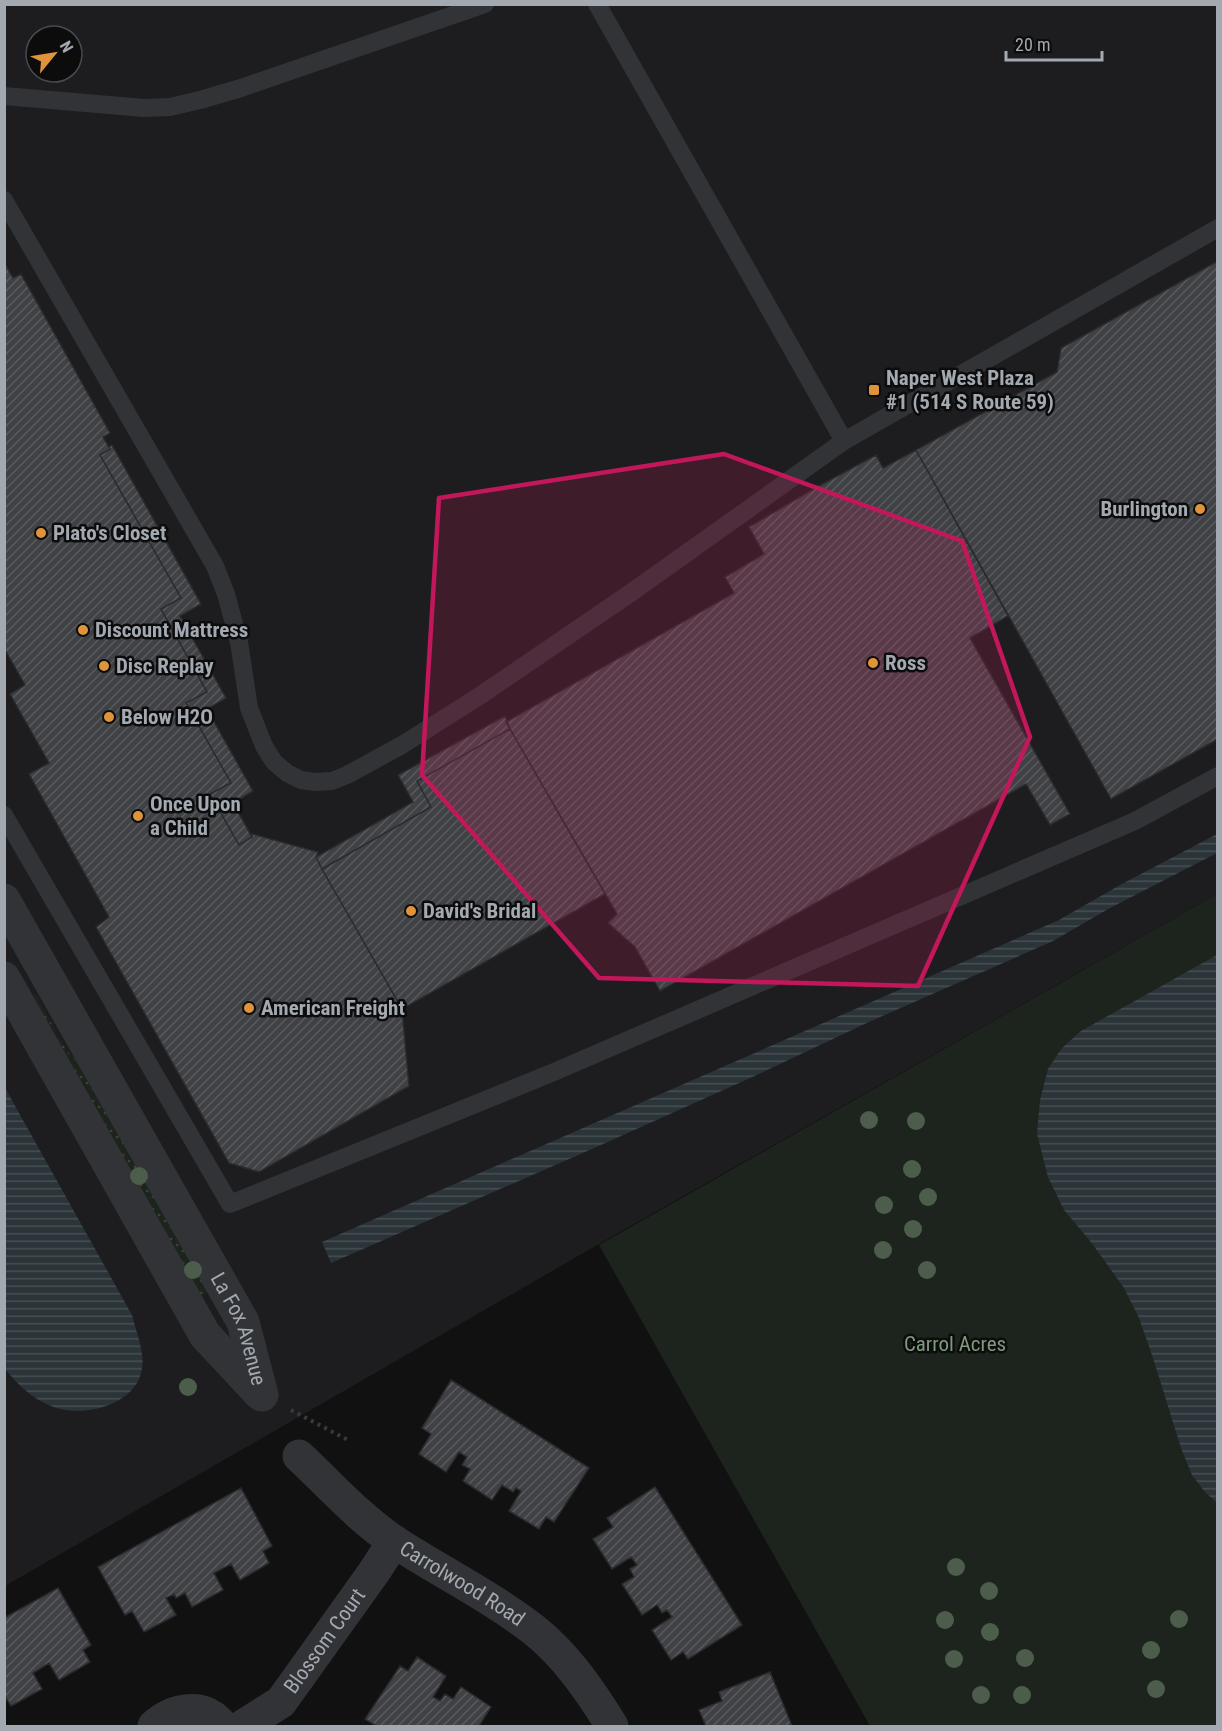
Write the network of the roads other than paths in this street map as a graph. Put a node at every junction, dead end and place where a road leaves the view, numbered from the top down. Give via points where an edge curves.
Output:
1 (485, 4) edge
2 (597, 4) edge
3 (4, 96) edge
4 (4, 201) edge
5 (1218, 228) edge
6 (844, 441) junction
7 (1218, 776) edge
8 (4, 816) edge
9 (4, 900) edge
10 (4, 978) edge
11 (299, 1456) dead end
12 (394, 1541) junction
13 (154, 1726) edge
14 (222, 1726) edge
15 (243, 1726) edge
16 (612, 1726) edge

1 - 3 lane via 241,88 170,107
2 - 6 lane
4 - 6 lane via 215,566 239,642 249,708 264,746 274,762 301,780 332,781 402,745 556,645
5 - 6 lane
7 - 8 lane via 1136,820 554,1072 230,1204
9 - 10 street, La Fox Avenue via 243,1322 262,1395 205,1335
11 - 12 street, Carrolwood Road
12 - 15 street, Blossom Court via 281,1702
12 - 16 street, Carrolwood Road via 536,1632 572,1668
13 - 14 street via 177,1712 192,1710 207,1714

